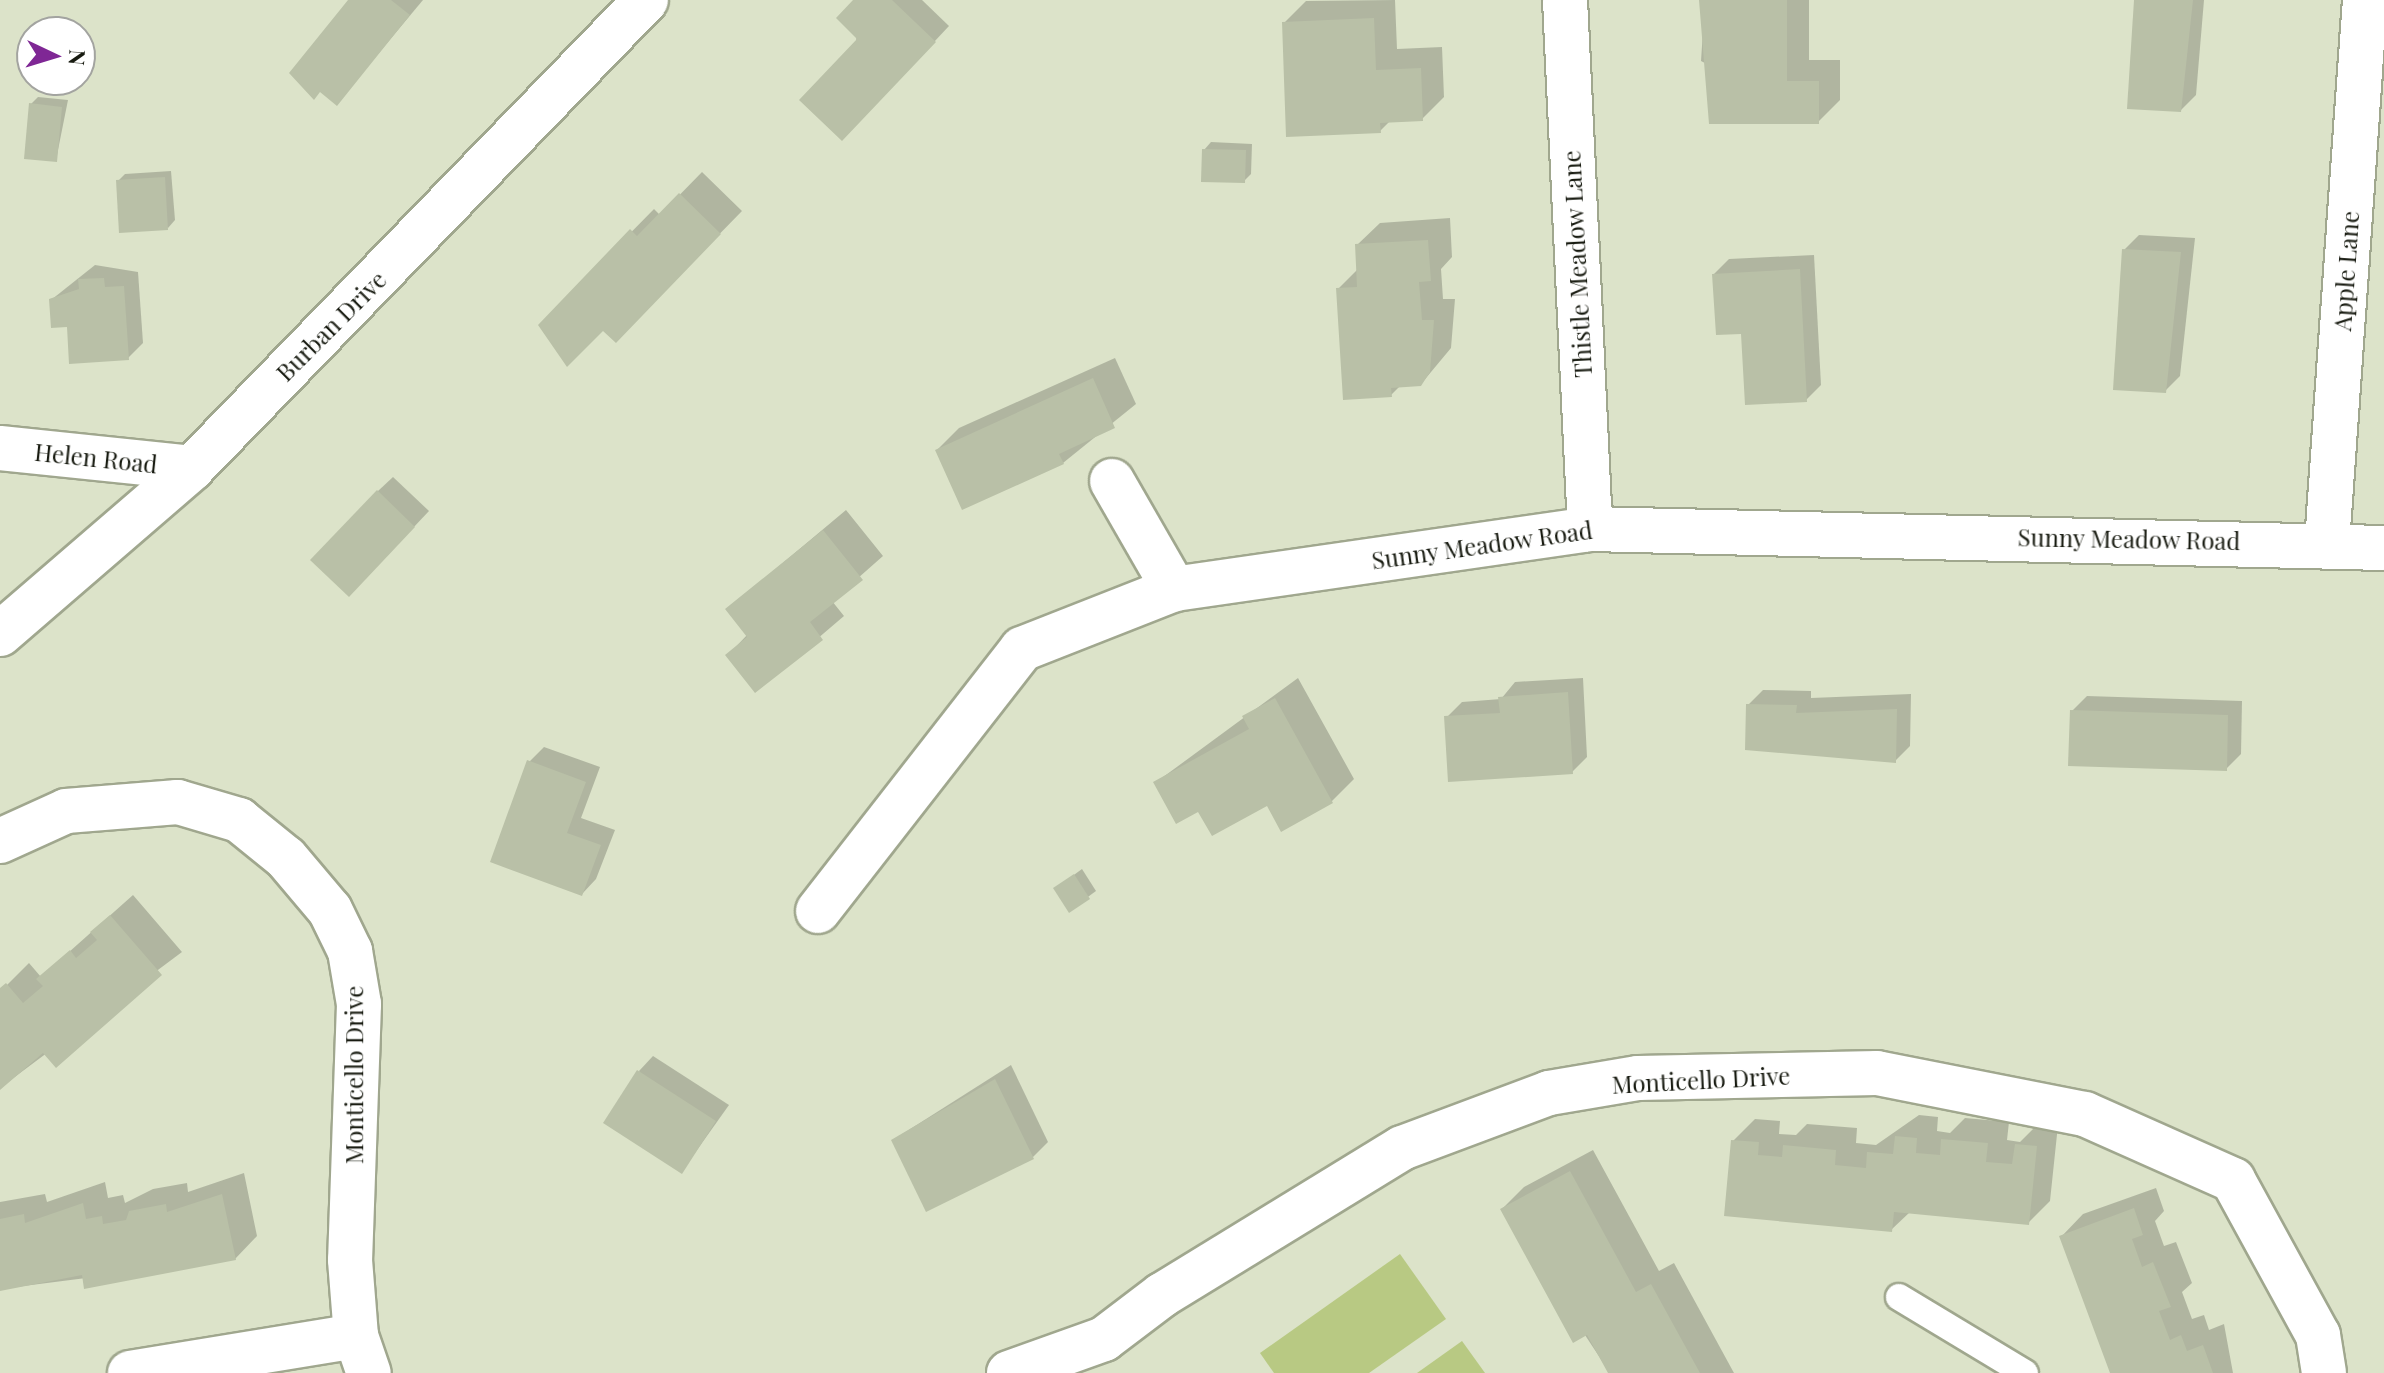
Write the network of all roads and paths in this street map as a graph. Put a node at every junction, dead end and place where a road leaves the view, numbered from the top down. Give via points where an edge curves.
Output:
1 (646, 0) edge
2 (1565, 0) edge
3 (2365, 0) edge
4 (0, 448) edge
5 (192, 468) junction
6 (1112, 481) dead end
7 (1590, 529) junction
8 (2327, 543) junction
9 (2384, 548) edge
10 (1174, 589) junction
11 (0, 634) edge
12 (0, 841) edge
13 (818, 911) dead end
14 (1899, 1297) dead end
15 (362, 1354) edge
16 (130, 1373) edge
17 (1009, 1373) edge
18 (2025, 1373) edge
19 (2324, 1373) edge

1 - 5 street, Burban Drive
2 - 7 street, Thistle Meadow Lane
3 - 8 street, Apple Lane
4 - 5 street, Helen Road
5 - 11 street, Burban Drive
6 - 10 street
7 - 8 street, Sunny Meadow Road
7 - 10 street, Sunny Meadow Road
8 - 9 street, Sunny Meadow Road
10 - 13 street, Sunny Meadow Road via 1022,649
12 - 15 street, Monticello Drive via 66,811 178,802 239,820 286,858 330,910 350,951 359,1004 350,1260
14 - 18 lane
15 - 16 street, Monticello Drive
17 - 19 street, Monticello Drive via 1104,1339 1237,1247 1402,1148 1549,1093 1638,1078 1877,1073 2085,1114 2233,1180 2318,1335

